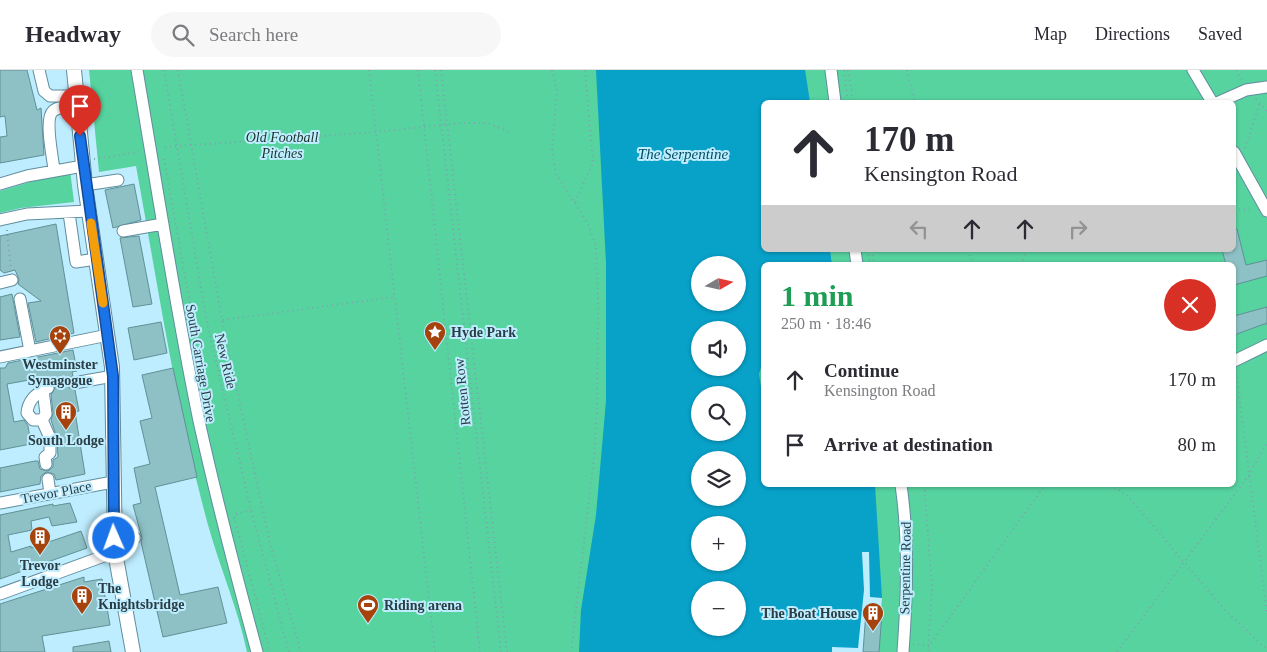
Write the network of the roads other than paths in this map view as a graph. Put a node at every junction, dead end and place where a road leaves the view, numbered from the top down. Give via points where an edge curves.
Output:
1 (39, 70) edge
2 (74, 70) edge
3 (137, 70) edge
4 (831, 70) edge
5 (1193, 70) edge
6 (1267, 88) edge
7 (835, 100) edge
8 (1211, 100) edge
9 (1224, 100) edge
10 (77, 101) junction
11 (1236, 157) edge
12 (89, 163) junction
13 (54, 170) junction
14 (118, 180) dead end
15 (0, 184) edge
16 (85, 185) junction
17 (89, 211) junction
18 (1267, 211) edge
19 (69, 213) junction
20 (0, 220) edge
21 (163, 224) junction
22 (123, 231) dead end
23 (96, 259) junction
24 (12, 280) road end
25 (0, 283) edge
26 (20, 300) dead end
27 (108, 335) junction
28 (1267, 345) edge
29 (30, 351) junction
30 (0, 357) edge
31 (1236, 360) edge
32 (113, 376) junction
33 (74, 383) dead end
34 (42, 420) junction
35 (46, 464) dead end
36 (48, 479) dead end
37 (112, 482) junction
38 (901, 487) edge
39 (50, 493) junction
40 (0, 503) edge
41 (135, 538) dead end
42 (115, 545) junction
43 (0, 594) edge
44 (903, 648) edge
45 (133, 652) edge
46 (257, 652) edge

1 - 10 street via 44,91 50,96
2 - 10 main road
3 - 21 street, South Carriage Drive
4 - 7 street
5 - 8 street
6 - 9 street via 1246,90
10 - 12 main road
10 - 13 street via 56,109 50,115
11 - 18 street
12 - 13 street
12 - 16 main road
13 - 15 street
14 - 16 street
16 - 17 main road
17 - 19 street
17 - 23 main road
19 - 20 street via 27,214
19 - 23 street via 76,262
21 - 22 street
21 - 46 street, South Carriage Drive via 222,523
23 - 27 main road
24 - 25 street
26 - 29 street
27 - 29 street
27 - 32 main road
28 - 31 street
29 - 30 street
32 - 33 street
32 - 37 main road
34 - 34 street via 33,420 27,413 32,397 45,389 46,410
34 - 35 street via 52,445 44,457
36 - 39 street
37 - 39 street, Trevor Place
37 - 42 main road
38 - 44 street, Serpentine Road via 906,518
39 - 40 street, Trevor Place
41 - 42 street
42 - 43 street
42 - 45 main road

